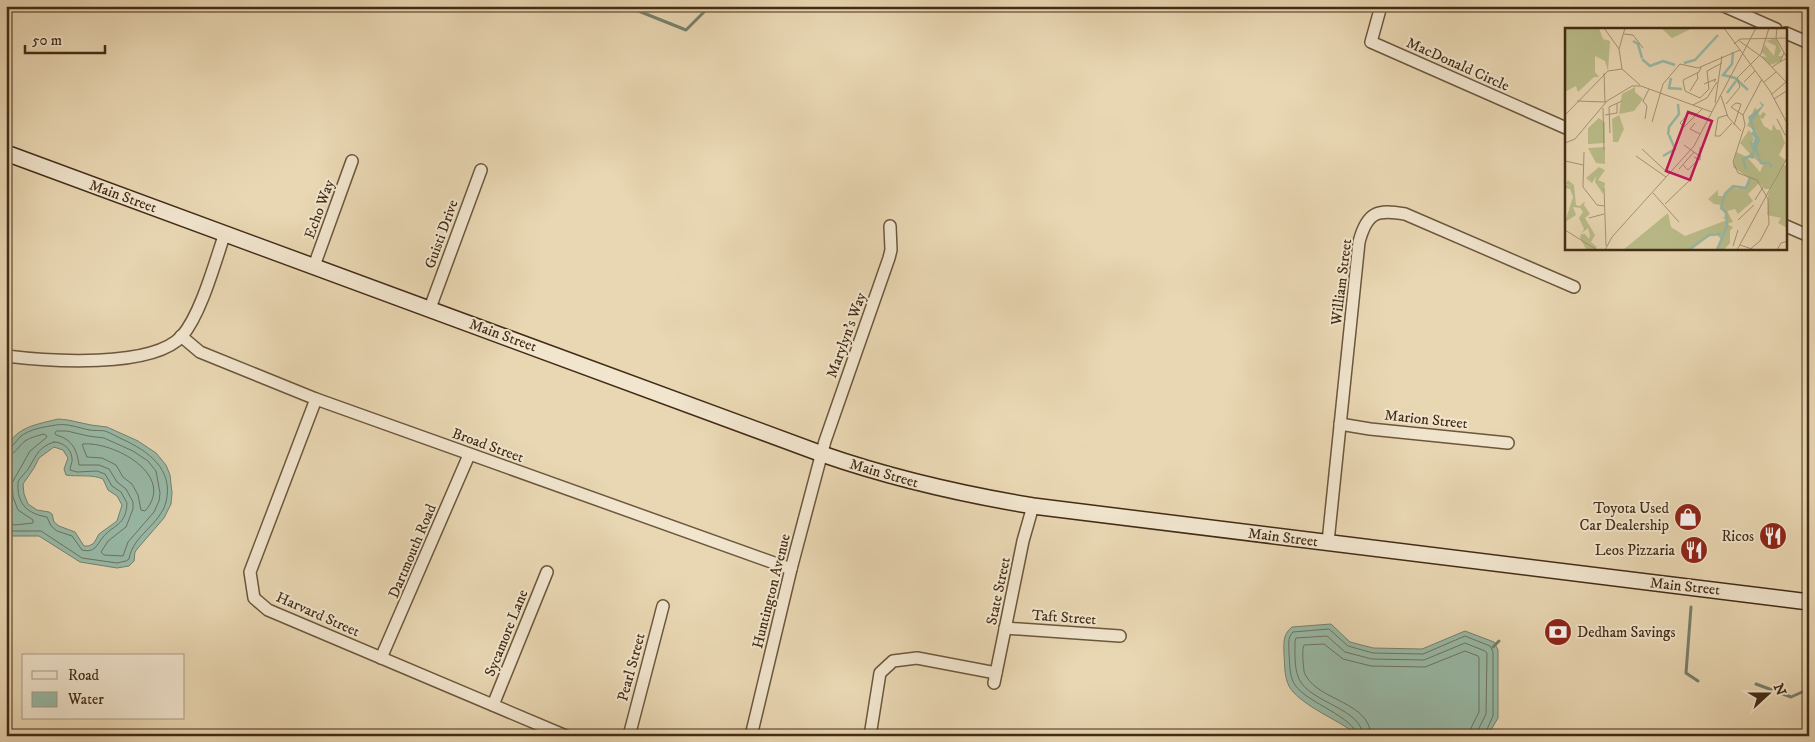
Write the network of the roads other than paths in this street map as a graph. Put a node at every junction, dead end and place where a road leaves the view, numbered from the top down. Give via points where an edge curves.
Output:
1 (1381, 6) edge
2 (1724, 6) edge
3 (1774, 28) edge
4 (1788, 34) edge
5 (1809, 43) edge
6 (1565, 128) edge
7 (6, 153) edge
8 (352, 161) dead end
9 (480, 170) dead end
10 (890, 226) dead end
11 (1788, 227) edge
12 (225, 233) junction
13 (1809, 236) edge
14 (314, 266) junction
15 (1574, 287) dead end
16 (430, 308) junction
17 (181, 336) junction
18 (6, 356) edge
19 (316, 399) junction
20 (1340, 424) junction
21 (1508, 443) dead end
22 (822, 454) junction
23 (469, 455) junction
24 (1034, 506) junction
25 (1328, 542) junction
26 (791, 569) junction
27 (547, 572) dead end
28 (1809, 602) edge
29 (663, 606) dead end
30 (1005, 628) junction
31 (1120, 636) dead end
32 (381, 658) junction
33 (493, 705) junction
34 (566, 736) edge
35 (629, 736) edge
36 (751, 736) edge
37 (870, 736) edge

1 - 6 street, MacDonald Circle via 1371,42
2 - 3 street
4 - 5 street
7 - 12 main road, Main Street
8 - 14 street, Echo Way
9 - 16 street, Guisti Drive
10 - 22 street, Marylyn's Way via 889,258
11 - 13 street
12 - 14 main road, Main Street
12 - 17 street via 197,311
14 - 16 main road, Main Street
15 - 20 street, William Street via 1414,217 1378,212 1367,223 1359,242
16 - 22 main road, Main Street
17 - 18 street via 156,350 124,358 65,361
17 - 19 street, Broad Street via 200,352
19 - 23 street, Broad Street
19 - 32 street, Harvard Street via 250,572 254,598 268,610
20 - 21 street, Marion Street
20 - 25 street, William Street
22 - 24 main road, Main Street via 923,484
22 - 26 street, Huntington Avenue
23 - 26 street, Broad Street
23 - 32 street, Dartmouth Road
24 - 25 main road, Main Street
24 - 30 street, State Street via 1023,541
25 - 28 main road, Main Street
26 - 36 street, Huntington Avenue
27 - 33 street, Sycamore Lane
29 - 35 street, Pearl Street
30 - 31 street, Taft Street
30 - 37 street, State Street via 995,678 917,658 893,661 880,673
32 - 33 street, Harvard Street
33 - 34 street, Harvard Street

